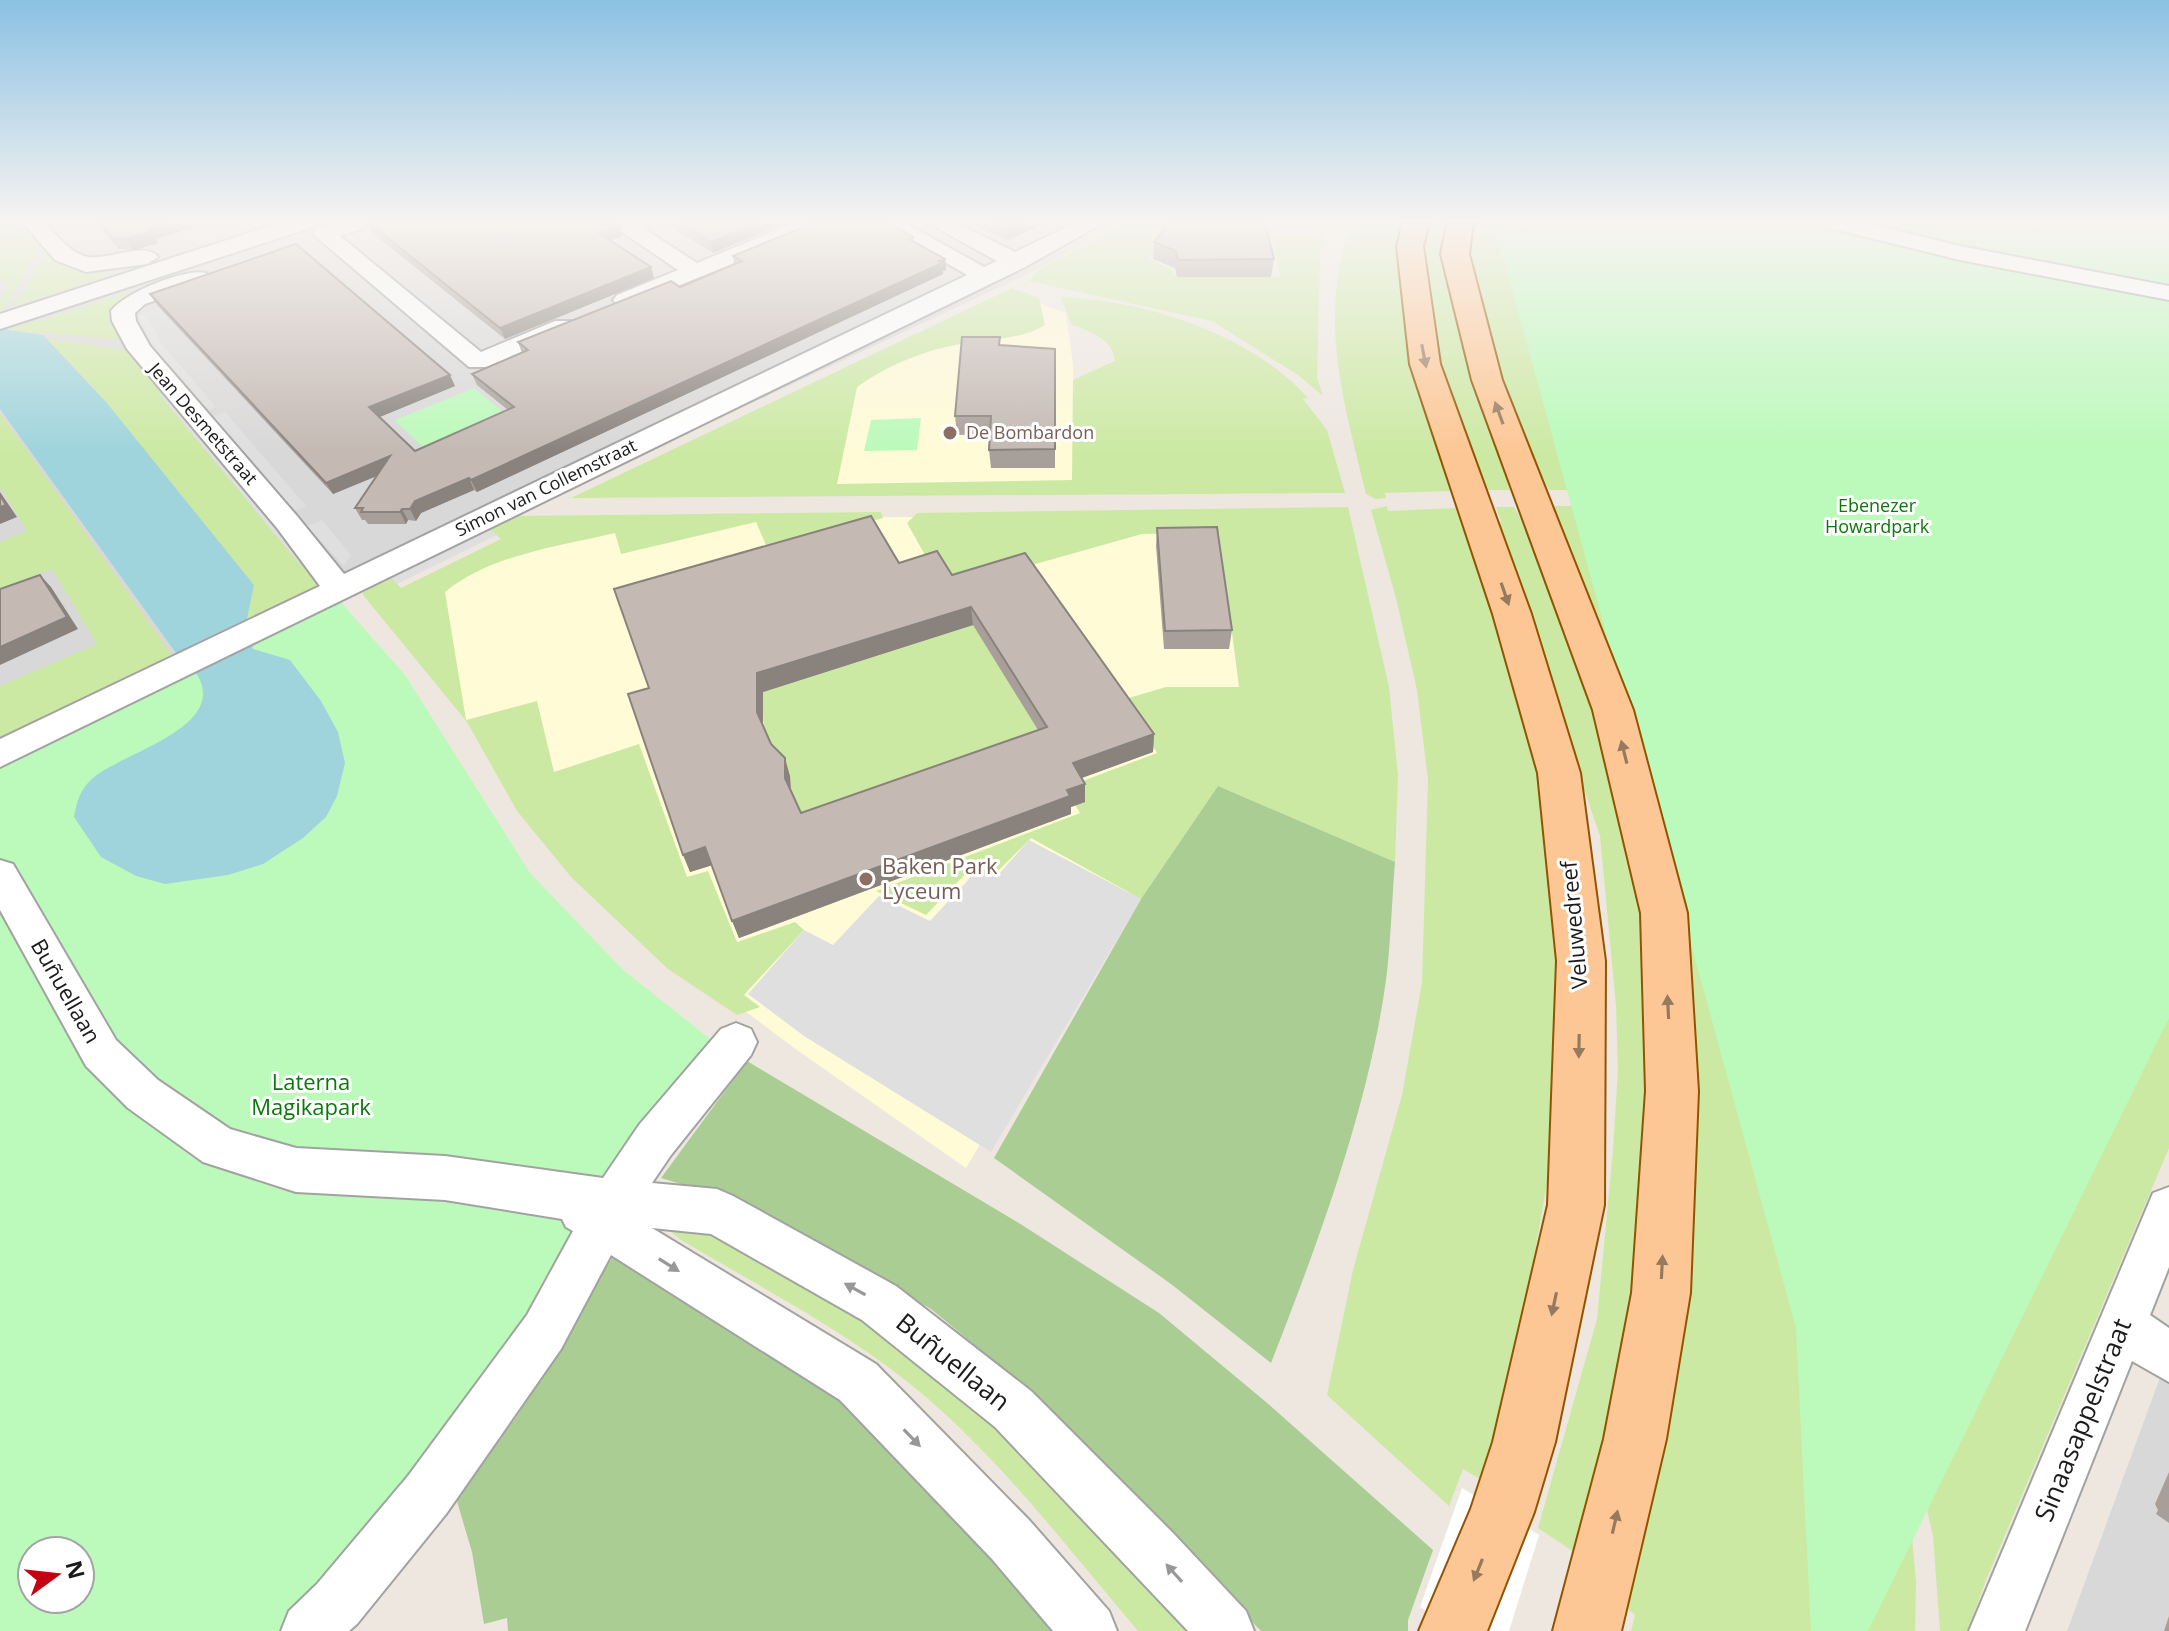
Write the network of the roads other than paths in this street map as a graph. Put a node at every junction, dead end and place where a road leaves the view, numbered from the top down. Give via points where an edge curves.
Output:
1 (78, 299) edge
2 (137, 299) edge
3 (400, 299) edge
4 (627, 299) edge
5 (940, 299) edge
6 (1417, 299) edge
7 (1464, 299) edge
8 (11, 319) edge
9 (338, 588) junction
10 (0, 754) edge
11 (0, 875) edge
12 (736, 1042) dead end
13 (2169, 1209) edge
14 (608, 1213) junction
15 (2121, 1325) junction
16 (2169, 1357) edge
17 (1592, 1615) edge
18 (1453, 1629) edge
19 (309, 1631) edge
20 (1089, 1631) edge
21 (1226, 1631) edge
22 (1997, 1631) edge

1 - 8 street
2 - 9 street, Jean Desmetstraat via 123,311 139,349
3 - 4 street via 478,362
5 - 9 street, Simon van Collemstraat
6 -> 18 main road, Veluwedreef via 1425,364 1512,614 1559,773 1581,961 1576,1205 1524,1442 1502,1512
17 -> 7 main road via 1635,1439 1661,1293 1672,1091 1664,913 1613,710 1487,380
9 - 10 street, Simon van Collemstraat
11 - 14 street, Buñuellaan via 101,1053 143,1094 219,1147 296,1170 445,1178 557,1196
12 - 14 street via 655,1140
13 - 15 street, Sinaasappelstraat
14 - 19 street via 544,1332 427,1495
14 -> 20 street, Buñuellaan via 858,1382 1011,1540
21 -> 14 street, Buñuellaan via 1013,1409 879,1303 717,1212
15 - 16 street
15 - 22 street, Sinaasappelstraat

